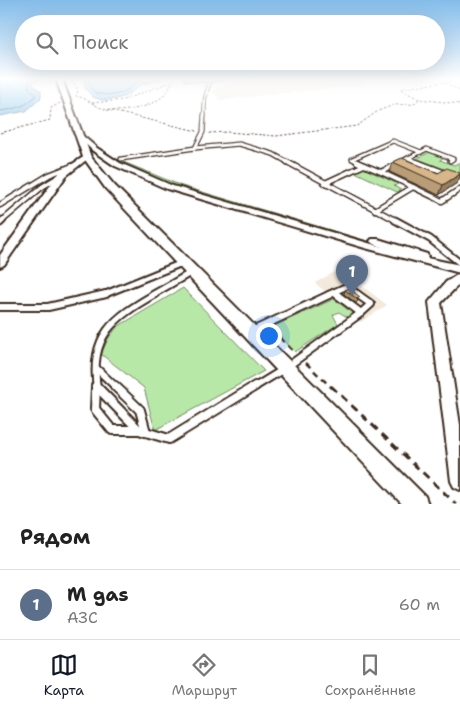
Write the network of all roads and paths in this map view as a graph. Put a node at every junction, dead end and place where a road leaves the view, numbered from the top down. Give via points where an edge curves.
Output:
1 (60, 103) dead end
2 (66, 103) edge
3 (91, 103) edge
4 (95, 103) edge
5 (115, 103) edge
6 (153, 103) edge
7 (205, 103) edge
8 (416, 103) edge
9 (445, 103) edge
10 (460, 104) edge
11 (107, 110) junction
12 (76, 132) junction
13 (203, 133) junction
14 (0, 134) edge
15 (208, 143) dead end
16 (215, 145) junction
17 (195, 148) junction
18 (421, 152) junction
19 (408, 158) junction
20 (120, 159) junction
21 (81, 161) junction
22 (450, 161) dead end
23 (364, 165) junction
24 (381, 172) junction
25 (63, 174) junction
26 (451, 175) edge
27 (325, 183) junction
28 (413, 187) junction
29 (460, 189) edge
30 (0, 205) edge
31 (375, 210) junction
32 (0, 223) edge
33 (0, 263) edge
34 (460, 264) edge
35 (188, 267) junction
36 (460, 268) edge
37 (460, 277) edge
38 (334, 292) junction
39 (0, 307) edge
40 (361, 313) junction
41 (266, 324) junction
42 (250, 332) junction
43 (300, 357) junction
44 (97, 369) junction
45 (284, 369) junction
46 (96, 387) junction
47 (142, 431) junction
48 (460, 481) edge
49 (417, 504) edge
50 (456, 504) edge

1 - 14 path via 51,108 50,120
2 - 12 street
3 - 11 path
4 - 5 path
6 - 11 path via 132,109
7 - 13 lane
8 - 13 path via 378,111 357,126 276,136
9 - 10 path
11 - 13 path
12 - 20 street
12 - 21 street
12 - 36 street via 88,146 112,161 175,188 409,259
13 - 17 lane
15 - 16 lane
16 - 17 lane
16 - 27 lane via 239,144 273,154
17 - 20 lane
18 - 19 lane
18 - 22 lane via 427,149 453,159
18 - 23 lane via 393,141 352,159
19 - 24 lane
19 - 26 lane
20 - 36 street via 172,181
21 - 25 street
21 - 30 lane via 49,175
21 - 35 street
23 - 24 lane
23 - 27 lane
24 - 28 lane
25 - 32 lane via 42,187
25 - 33 street
27 - 31 lane
28 - 29 lane via 442,201
28 - 31 lane
31 - 34 lane via 430,239
35 - 39 lane via 98,297 48,307
35 - 42 street
35 - 44 lane via 117,319 102,336 96,352
37 - 48 street via 436,302
38 - 40 lane
38 - 40 lane via 347,286 371,304
38 - 41 lane
40 - 43 lane
41 - 42 lane
41 - 43 path
42 - 45 street
43 - 45 lane
43 - 50 path
44 - 46 lane
44 - 47 lane via 140,410
45 - 47 lane via 169,439
45 - 49 street
46 - 47 lane
46 - 47 lane via 95,409 112,430

